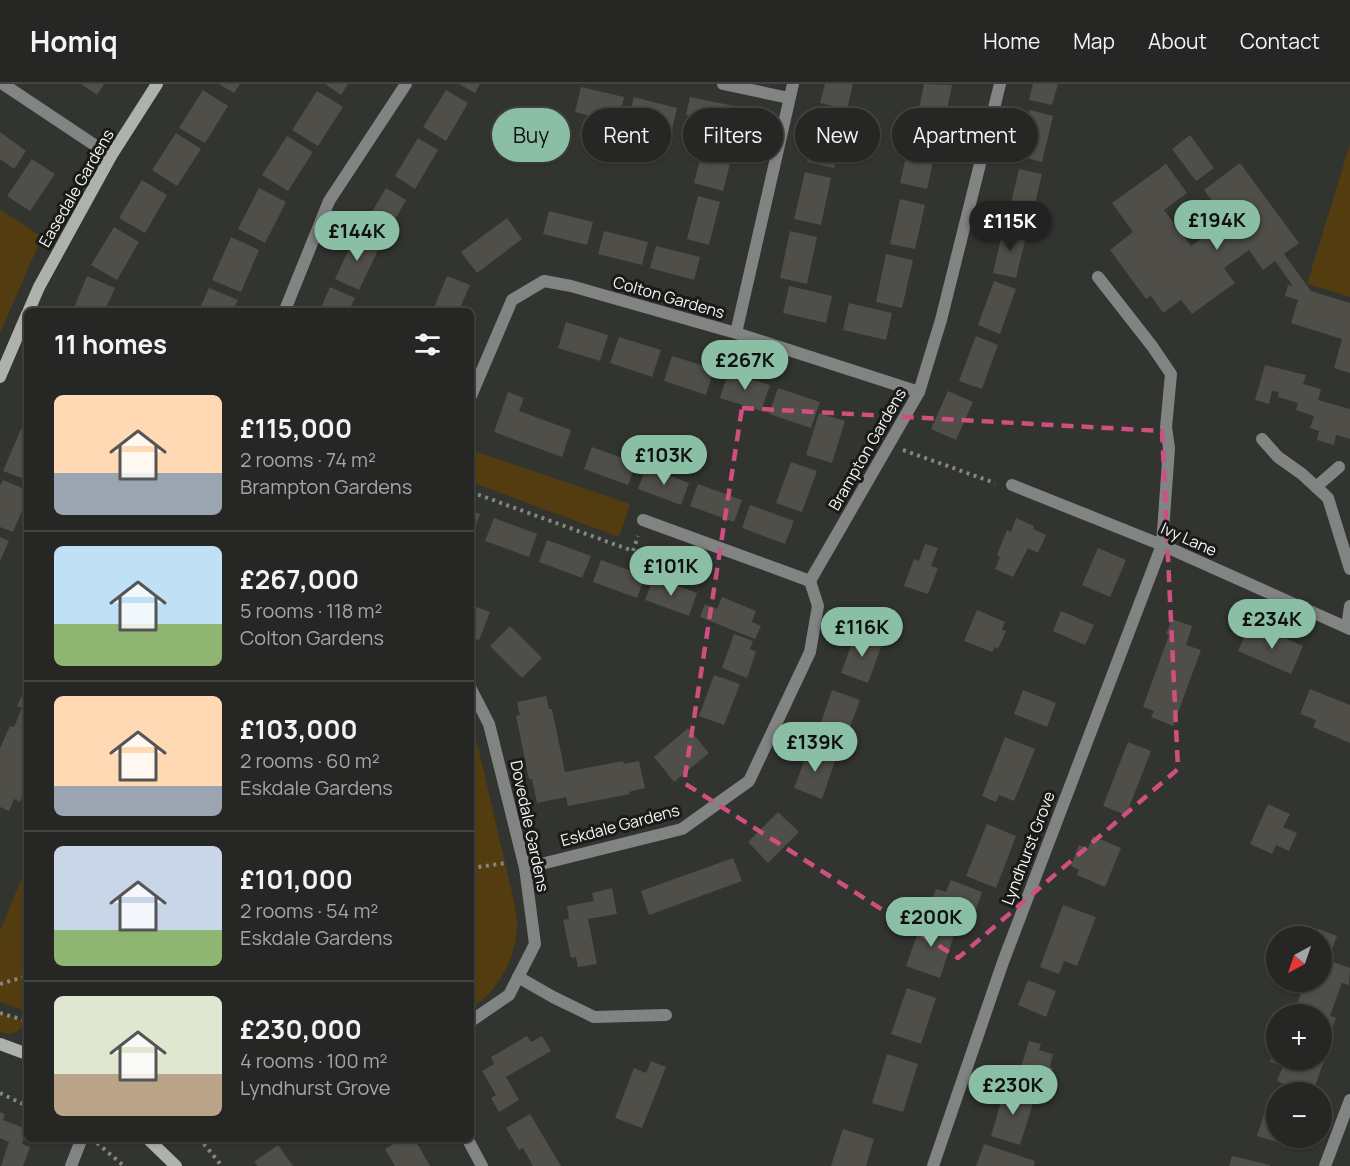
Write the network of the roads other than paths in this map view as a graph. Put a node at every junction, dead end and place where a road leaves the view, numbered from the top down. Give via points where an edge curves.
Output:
1 (3, 84) edge
2 (157, 84) edge
3 (406, 84) edge
4 (723, 84) edge
5 (793, 84) edge
6 (1000, 84) edge
7 (789, 98) junction
8 (111, 156) junction
9 (1098, 277) dead end
10 (30, 308) edge
11 (286, 308) edge
12 (24, 321) edge
13 (736, 333) junction
14 (0, 377) edge
15 (474, 389) edge
16 (919, 392) junction
17 (1262, 439) dead end
18 (1340, 467) dead end
19 (1012, 485) road end
20 (1316, 487) junction
21 (643, 520) road end
22 (1162, 544) junction
23 (1350, 569) edge
24 (810, 581) junction
25 (1350, 606) edge
26 (1348, 628) edge
27 (474, 695) edge
28 (524, 864) junction
29 (518, 977) junction
30 (666, 1015) dead end
31 (474, 1020) edge
32 (0, 1044) edge
33 (24, 1053) edge
34 (1350, 1100) edge
35 (80, 1142) edge
36 (151, 1142) edge
37 (469, 1142) edge
38 (71, 1166) edge
39 (176, 1166) edge
40 (482, 1166) edge
41 (933, 1166) edge
42 (1325, 1166) edge

1 - 8 street
2 - 8 street, Easedale Gardens
3 - 11 street via 330,201
4 - 7 street
5 - 7 street
6 - 16 street, Brampton Gardens
7 - 13 street
8 - 10 street, Easedale Gardens
9 - 22 street, Lyndhurst Grove via 1171,374
12 - 14 street, Easedale Gardens
13 - 15 street, Colton Gardens via 544,281 512,300
13 - 16 street, Colton Gardens
16 - 24 street, Brampton Gardens
17 - 20 street
18 - 20 street
19 - 22 street, Ivy Lane
20 - 23 street via 1328,498
21 - 24 street
22 - 26 street, Ivy Lane
22 - 41 street, Lyndhurst Grove via 1003,962
24 - 28 street, Eskdale Gardens via 818,606 810,651 749,781 682,828
25 - 26 street
27 - 28 street, Dovedale Gardens via 489,724
28 - 29 street, Dovedale Gardens via 535,944
29 - 30 street via 594,1017
29 - 31 street, Dovedale Gardens via 509,995
32 - 33 street
34 - 42 street
35 - 38 street
36 - 39 street
37 - 40 street

